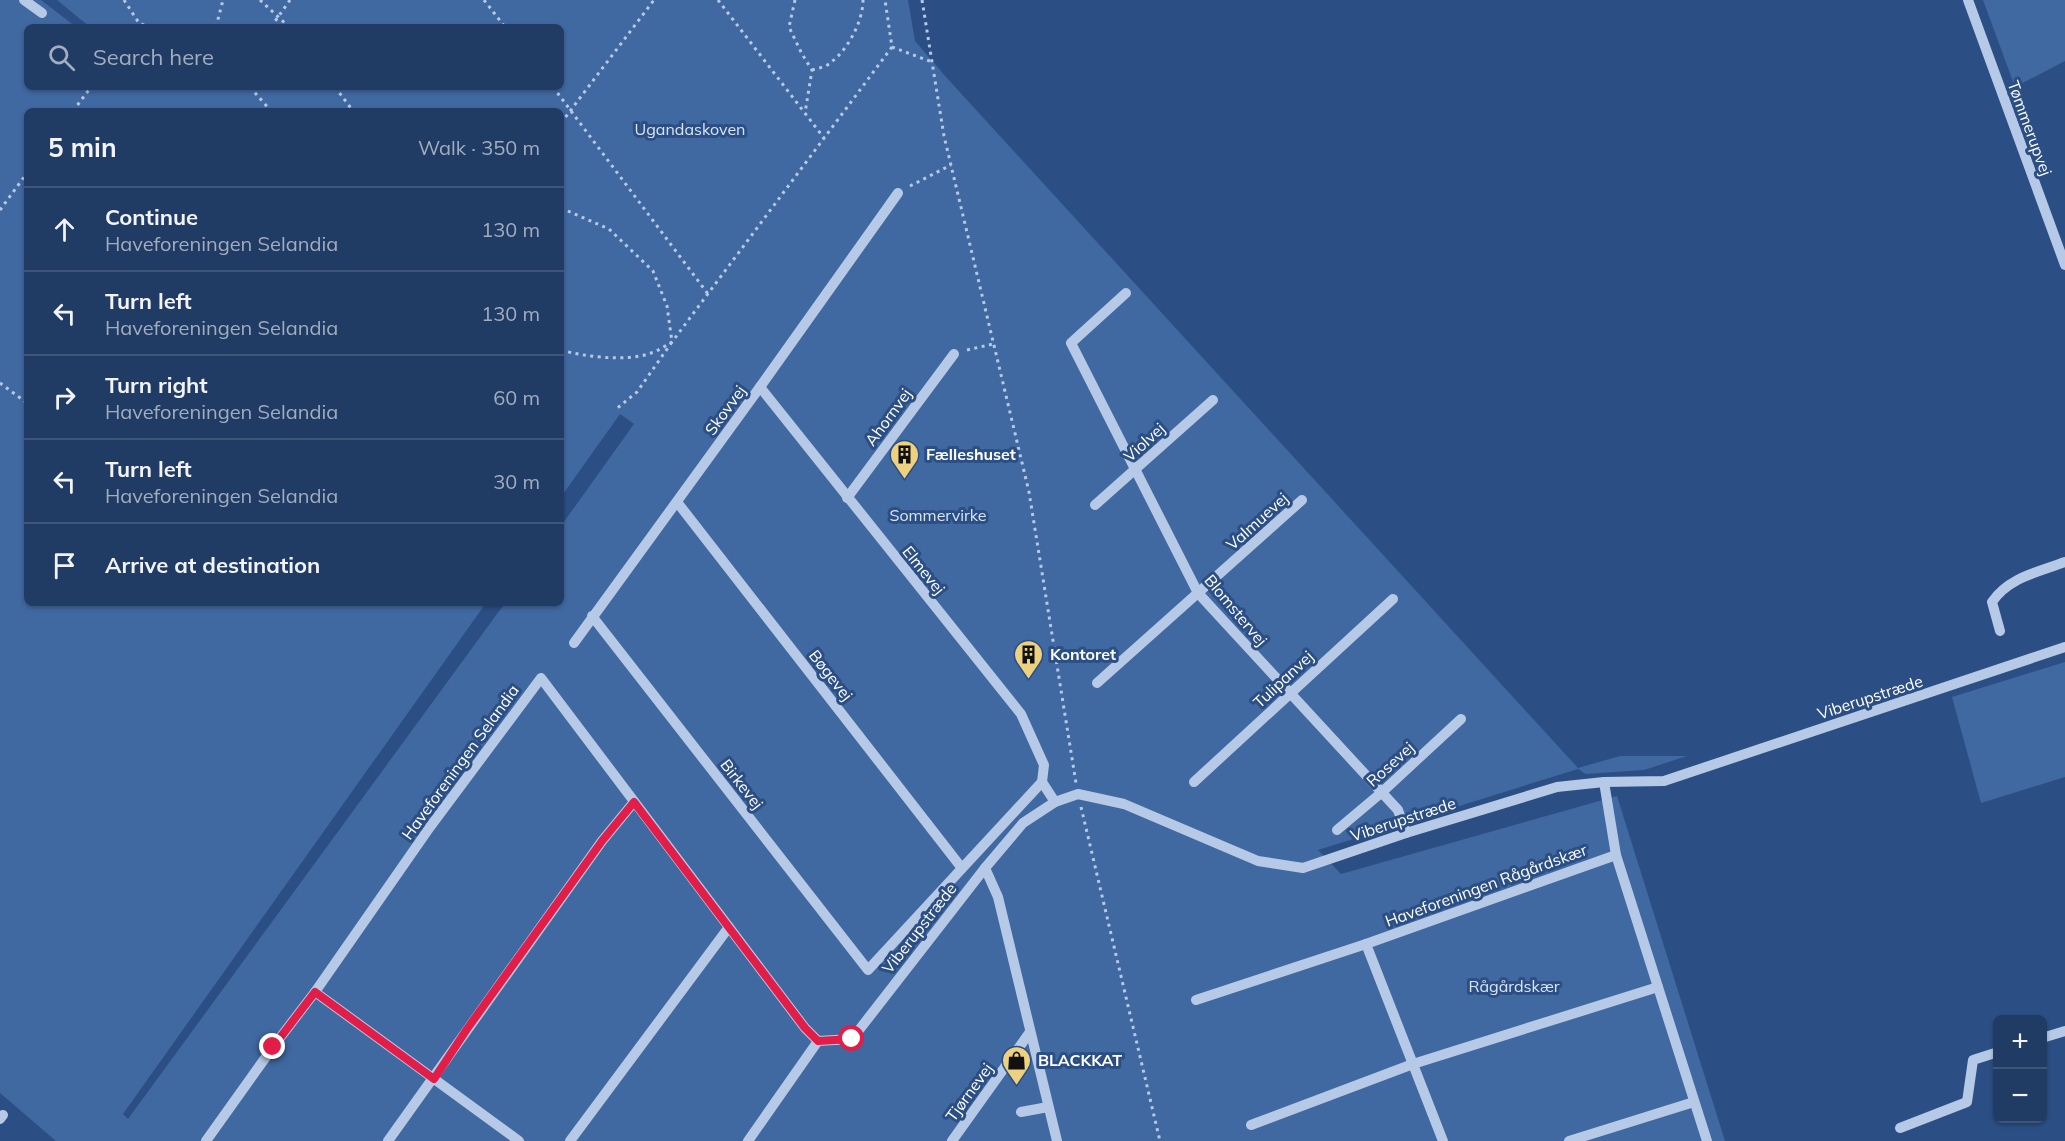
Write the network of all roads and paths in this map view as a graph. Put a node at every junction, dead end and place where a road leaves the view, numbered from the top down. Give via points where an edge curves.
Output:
1 (24, 0) edge
2 (124, 0) edge
3 (223, 0) edge
4 (260, 0) edge
5 (290, 0) edge
6 (484, 0) edge
7 (654, 0) edge
8 (718, 0) edge
9 (795, 0) edge
10 (863, 0) edge
11 (885, 0) edge
12 (922, 0) edge
13 (1968, 0) edge
14 (42, 13) dead end
15 (278, 17) junction
16 (139, 22) joint
17 (143, 24) edge
18 (217, 24) edge
19 (274, 24) edge
20 (286, 24) edge
21 (504, 24) edge
22 (892, 47) junction
23 (932, 62) junction
24 (812, 70) junction
25 (89, 90) edge
26 (253, 90) edge
27 (337, 90) edge
28 (555, 90) edge
29 (75, 108) edge
30 (268, 108) edge
31 (351, 108) edge
32 (571, 110) junction
33 (805, 113) junction
34 (564, 119) edge
35 (824, 138) junction
36 (951, 165) junction
37 (24, 177) edge
38 (898, 193) joint
39 (564, 209) edge
40 (0, 210) edge
41 (2065, 265) edge
42 (1126, 293) dead end
43 (708, 294) junction
44 (672, 342) junction
45 (993, 343) junction
46 (564, 351) edge
47 (954, 354) joint
48 (0, 383) edge
49 (760, 387) junction
50 (1212, 400) dead end
51 (24, 401) edge
52 (615, 410) dead end
53 (1136, 470) junction
54 (847, 498) junction
55 (1302, 500) dead end
56 (677, 502) junction
57 (1095, 505) dead end
58 (2065, 562) edge
59 (1198, 593) junction
60 (1393, 598) dead end
61 (592, 616) junction
62 (2000, 631) dead end
63 (574, 643) dead end
64 (2065, 647) edge
65 (1097, 683) dead end
66 (1290, 693) junction
67 (1461, 719) dead end
68 (1042, 782) junction
69 (1194, 782) dead end
70 (1604, 782) junction
71 (1382, 793) junction
72 (1078, 794) junction
73 (634, 802) junction
74 (1055, 802) junction
75 (1337, 830) dead end
76 (1406, 833) junction
77 (1616, 855) junction
78 (961, 867) junction
79 (985, 867) junction
80 (729, 927) junction
81 (1366, 944) junction
82 (1658, 987) junction
83 (315, 992) junction
84 (1196, 1000) dead end
85 (2065, 1031) edge
86 (1030, 1032) junction
87 (2047, 1037) edge
88 (818, 1041) junction
89 (1993, 1054) edge
90 (1413, 1064) junction
91 (434, 1079) junction
92 (1694, 1102) junction
93 (1048, 1107) junction
94 (1022, 1112) dead end
95 (1251, 1125) dead end
96 (1900, 1128) dead end
97 (206, 1141) edge
98 (388, 1141) edge
99 (519, 1141) edge
100 (570, 1141) edge
101 (748, 1141) edge
102 (952, 1141) edge
103 (1057, 1141) edge
104 (1160, 1141) edge
105 (1443, 1141) edge
106 (1569, 1141) edge
107 (1707, 1141) edge

1 - 14 street
2 - 16 path
3 - 18 path
4 - 15 path
5 - 15 path
6 - 21 path
7 - 32 path
8 - 33 path
9 - 24 path via 789,27
10 - 24 path via 857,27 846,46 830,64
11 - 22 path
12 - 23 path
13 - 41 street, Tømmerupvej
15 - 19 path
15 - 20 path
16 - 17 path
22 - 23 path
22 - 35 path
23 - 36 path
24 - 33 path
25 - 29 path
26 - 30 path
27 - 31 path
28 - 32 path
32 - 34 path
32 - 43 path
33 - 35 path
35 - 43 path
36 - 38 path
36 - 45 path
37 - 40 path
38 - 49 street, Skovvej
39 - 44 path via 609,229 653,271 667,306
42 - 53 street, Blomstervej via 1071,343
43 - 44 path
44 - 46 path via 650,354 614,358
44 - 52 path via 637,392
45 - 47 path
45 - 72 path via 1029,492
47 - 54 street, Ahornvej
48 - 51 path
49 - 54 street, Elmevej
49 - 56 street, Skovvej
50 - 53 street, Violvej
53 - 57 street, Violvej
53 - 59 street, Blomstervej
54 - 68 street, Elmevej via 1021,714 1044,765
55 - 59 street, Valmuevej
56 - 61 street, Skovvej
56 - 78 street, Bøgevej
58 - 62 street via 2020,578 1998,593 1992,602
59 - 65 street, Valmuevej
59 - 66 street, Blomstervej
60 - 66 street, Tulipanvej
61 - 63 street, Skovvej
61 - 78 street, Birkevej via 868,970
64 - 70 street, Viberupstræde via 1664,781
66 - 69 street, Tulipanvej
66 - 71 street, Blomstervej
67 - 71 street, Rosevej
68 - 74 street
68 - 78 street
70 - 76 street, Viberupstræde via 1557,787
70 - 77 street
71 - 75 street, Rosevej
71 - 76 street, Blomstervej via 1398,810
72 - 74 street, Viberupstræde
72 - 76 street, Viberupstræde via 1124,804 1258,861 1303,868
72 - 104 path
73 - 80 street, Haveforeningen Selandia
73 - 83 street, Haveforeningen Selandia via 541,678 430,826
73 - 91 street via 602,841
74 - 79 street, Viberupstræde via 1023,823
77 - 81 street, Haveforeningen Rågårdskær
77 - 82 street
79 - 86 street via 998,897
79 - 88 street, Viberupstræde via 852,1039
80 - 88 street, Haveforeningen Selandia
80 - 100 street
81 - 84 street, Haveforeningen Rågårdskær
81 - 90 street
82 - 90 street
82 - 92 street
83 - 91 street
83 - 97 street, Haveforeningen Selandia
85 - 87 street
86 - 93 street
86 - 102 street, Tjørnevej
88 - 101 street
89 - 96 street via 1973,1060 1967,1102
90 - 95 street
90 - 105 street
91 - 98 street
91 - 99 street
92 - 106 street
92 - 107 street
93 - 94 street
93 - 103 street

